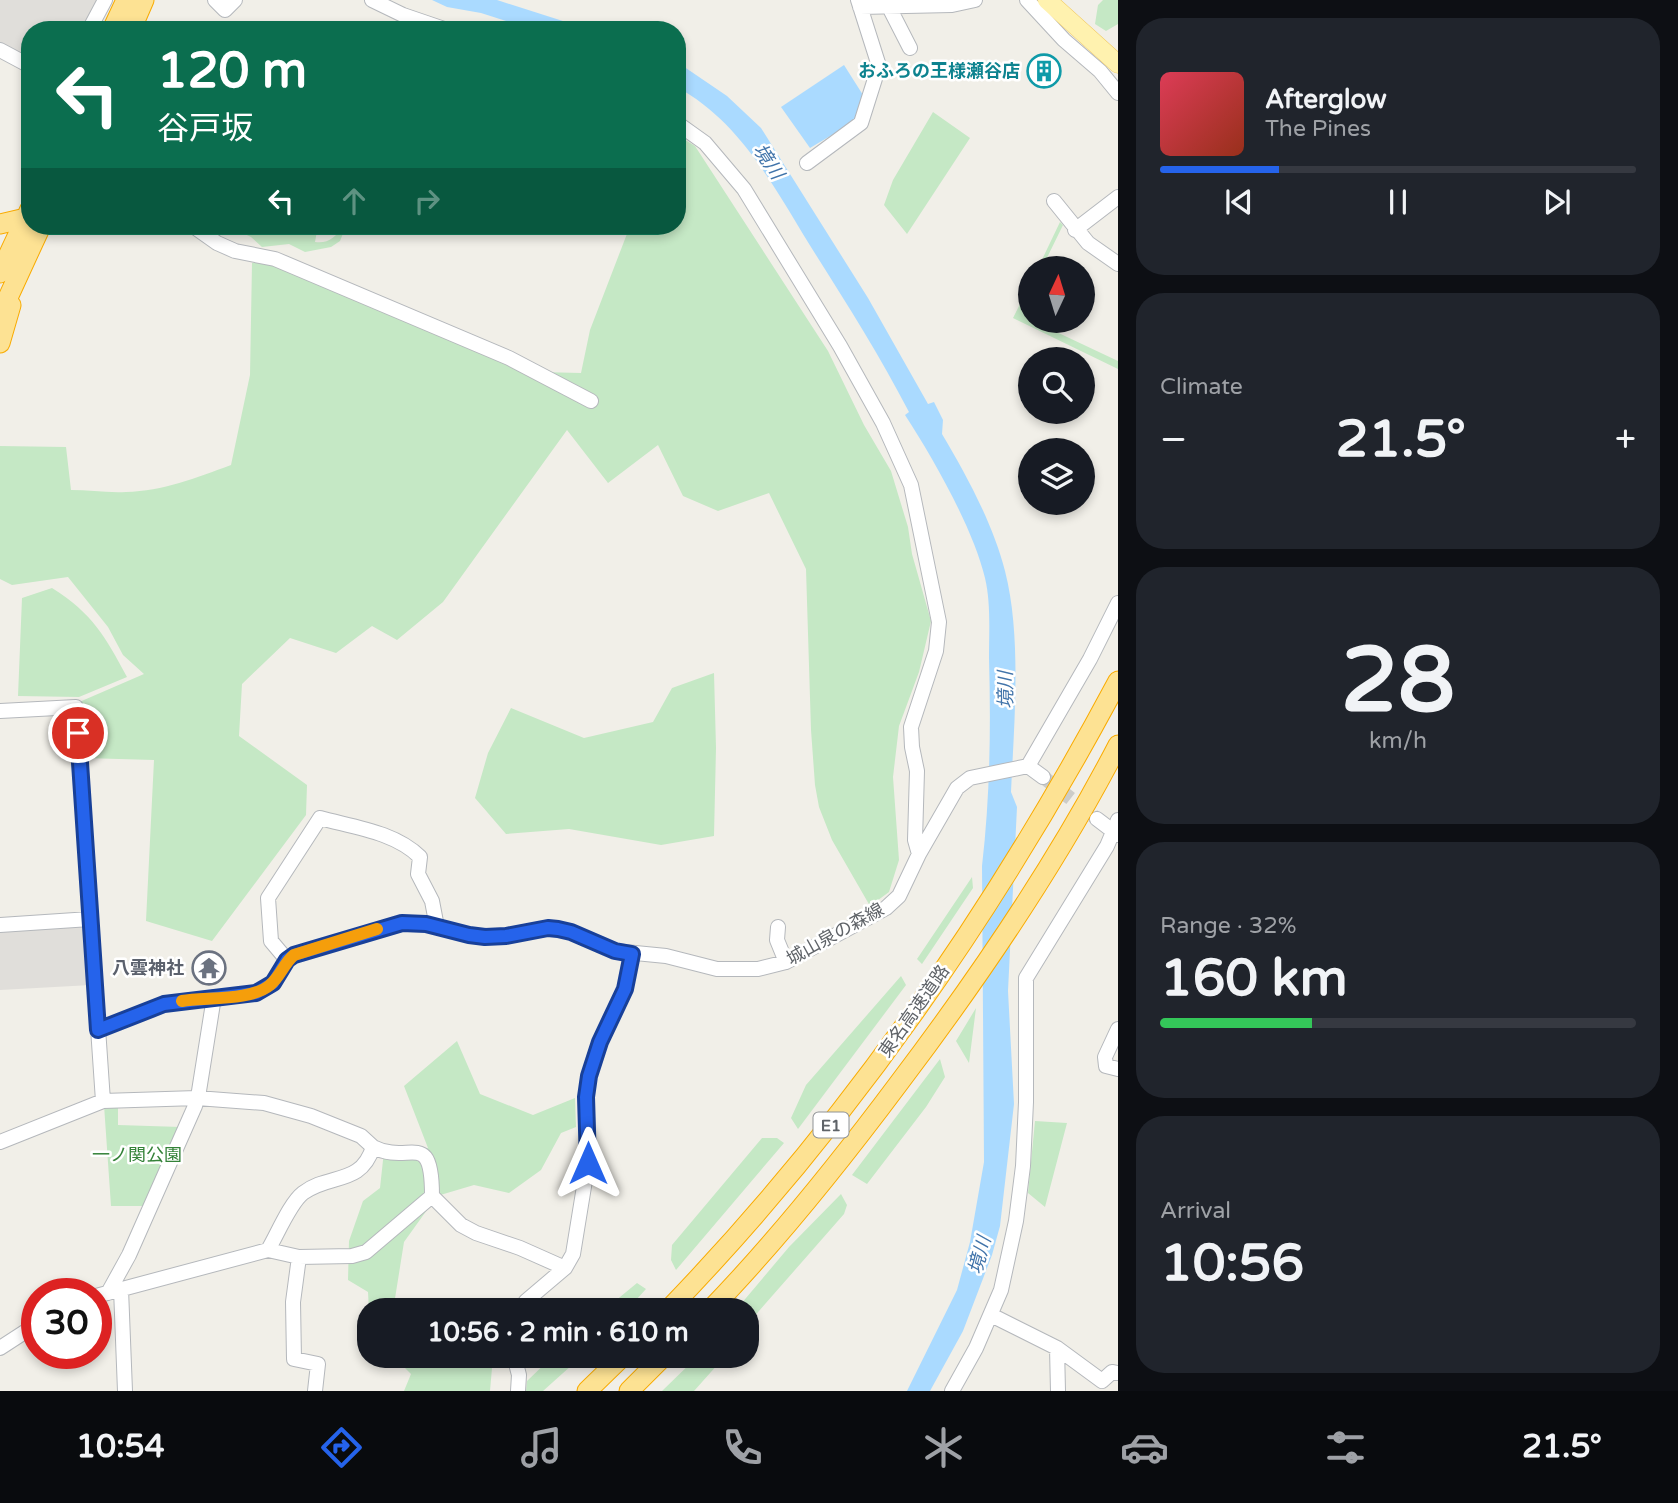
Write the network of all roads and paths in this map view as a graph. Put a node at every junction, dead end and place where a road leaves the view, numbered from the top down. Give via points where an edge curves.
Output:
1 (104, 0) edge
2 (126, 0) edge
3 (144, 0) edge
4 (215, 0) edge
5 (235, 0) edge
6 (372, 0) edge
7 (975, 0) edge
8 (1027, 0) edge
9 (1047, 0) edge
10 (859, 3) edge
11 (890, 7) junction
12 (94, 21) edge
13 (116, 21) edge
14 (135, 21) edge
15 (421, 21) edge
16 (911, 48) dead end
17 (0, 50) edge
18 (21, 61) edge
19 (1118, 64) edge
20 (1118, 93) edge
21 (686, 129) edge
22 (807, 163) dead end
23 (1118, 197) edge
24 (1054, 201) dead end
25 (21, 219) edge
26 (0, 224) edge
27 (1075, 230) junction
28 (22, 235) edge
29 (29, 235) edge
30 (206, 235) edge
31 (223, 235) edge
32 (251, 253) junction
33 (23, 264) junction
34 (1118, 264) edge
35 (0, 273) edge
36 (0, 315) edge
37 (0, 343) edge
38 (591, 401) dead end
39 (1118, 603) edge
40 (1118, 681) edge
41 (0, 711) edge
42 (1118, 746) edge
43 (1028, 766) junction
44 (1043, 778) tunnel mouth
45 (1097, 819) tunnel mouth
46 (1116, 829) edge
47 (919, 855) junction
48 (90, 919) junction
49 (0, 925) edge
50 (438, 926) junction
51 (778, 927) dead end
52 (632, 954) junction
53 (287, 960) junction
54 (786, 962) junction
55 (214, 997) junction
56 (1118, 1029) edge
57 (98, 1030) junction
58 (1118, 1069) edge
59 (197, 1098) junction
60 (103, 1101) junction
61 (0, 1142) edge
62 (373, 1147) junction
63 (432, 1196) junction
64 (268, 1250) junction
65 (299, 1257) junction
66 (565, 1268) junction
67 (112, 1286) edge
68 (112, 1292) edge
69 (530, 1298) edge
70 (679, 1298) edge
71 (721, 1298) edge
72 (991, 1315) junction
73 (112, 1318) edge
74 (21, 1334) edge
75 (0, 1348) edge
76 (1057, 1348) junction
77 (517, 1368) edge
78 (611, 1368) edge
79 (652, 1368) edge
80 (1118, 1373) edge
81 (517, 1390) edge
82 (124, 1391) edge
83 (315, 1391) edge
84 (587, 1391) edge
85 (629, 1391) edge
86 (952, 1391) edge
87 (1058, 1391) edge

1 - 12 street
2 - 13 highway
3 - 14 highway
4 - 5 street via 225,10
6 - 15 street
7 - 11 street
8 - 20 street
9 - 19 main road
10 - 11 street
10 - 22 street via 879,66 861,124
11 - 16 street
17 - 18 street
21 - 47 street via 705,143 744,189 840,346 911,485 939,622 936,651 911,727
23 - 27 street
24 - 27 street
25 - 26 highway
27 - 34 street
28 - 35 highway
29 - 33 highway
30 - 32 street via 235,251
31 - 32 street
32 - 38 street via 283,262 509,358
33 - 36 highway
33 - 37 highway
39 - 43 street
40 - 70 highway, 東名高速道路 / E1 via 1023,849 914,1014 806,1157
41 - 48 street via 76,706
42 - 71 highway, 東名高速道路 / E1 via 1026,906 976,979 820,1186
43 - 44 street
43 - 47 street, 城山泉の森線 via 970,778 957,788
45 - 46 street
46 - 72 street via 1026,978 1023,1166 1008,1264
47 - 54 street, 城山泉の森線 via 899,896 886,908
48 - 49 street
48 - 57 street
50 - 52 street, 城山泉の森線 via 485,937 558,929
50 - 53 street, 城山泉の森線 via 393,924
50 - 53 street via 418,874 420,857 410,847 320,818 268,898 271,941
51 - 54 street via 777,940
52 - 54 street, 城山泉の森線 via 738,971
52 - 66 street via 625,989 589,1076 588,1163 573,1254
53 - 55 street via 263,991
55 - 57 street via 156,1006
55 - 59 street
56 - 58 street via 1105,1057 1106,1066
57 - 60 street
59 - 60 street
59 - 62 street via 264,1103 312,1116 351,1131
59 - 67 street
60 - 61 street
62 - 63 street via 422,1154 432,1168
62 - 64 street via 367,1162 354,1174 302,1194
63 - 65 street via 366,1252
63 - 66 street via 461,1225
64 - 65 street
64 - 68 street
65 - 83 street via 293,1302 295,1359 318,1364
66 - 69 street
72 - 76 street
72 - 86 street
73 - 82 street
74 - 75 street
76 - 80 street via 1102,1381 1111,1372
76 - 87 street
77 - 81 street
78 - 84 highway
79 - 85 highway

